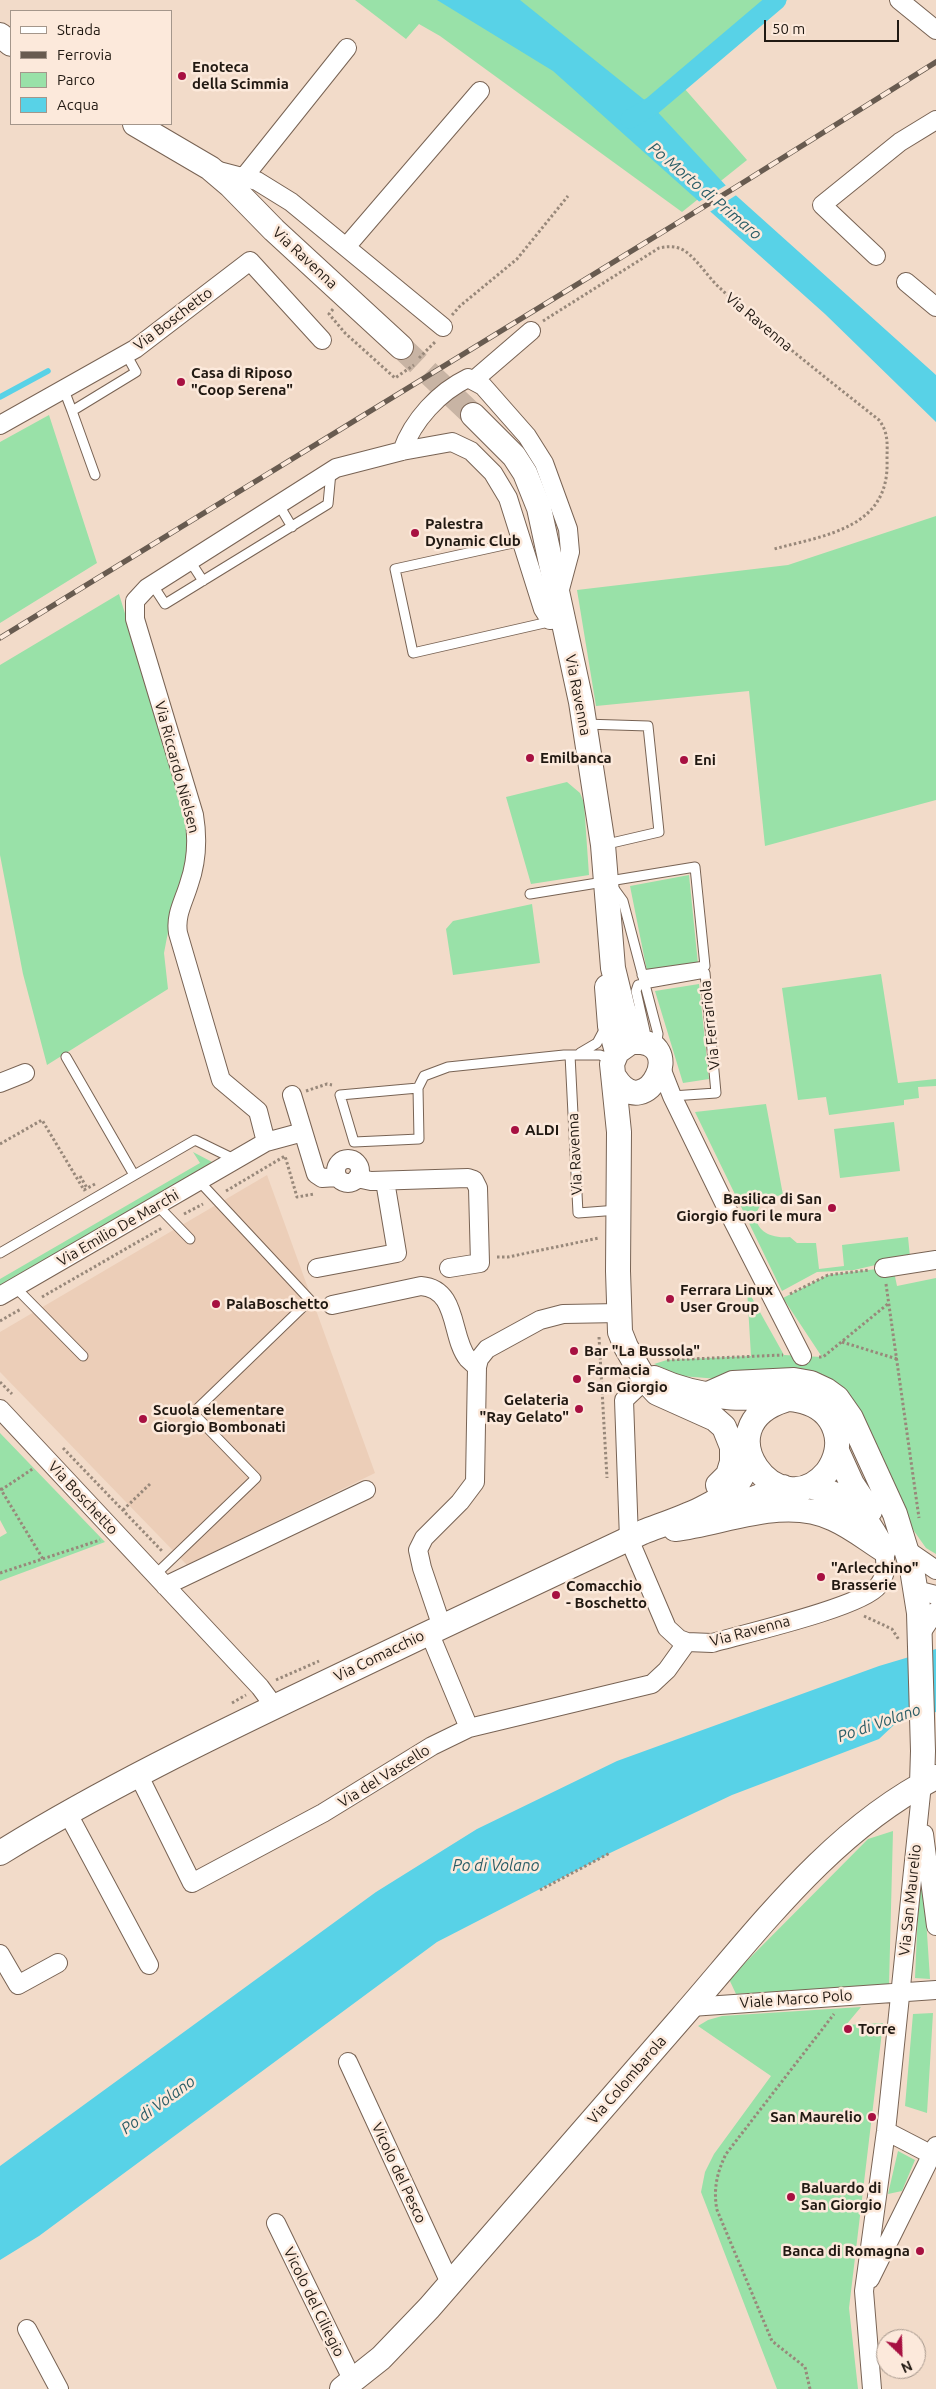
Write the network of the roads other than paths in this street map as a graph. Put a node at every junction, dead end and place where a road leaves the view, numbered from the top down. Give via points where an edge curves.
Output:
1 (899, 0) edge
2 (936, 30) edge
3 (347, 48) dead end
4 (480, 90) dead end
5 (936, 120) edge
6 (137, 125) edge
7 (210, 168) junction
8 (244, 178) junction
9 (346, 247) junction
10 (876, 256) dead end
11 (906, 282) dead end
12 (936, 307) edge
13 (443, 326) road end
14 (531, 331) road end
15 (322, 340) dead end
16 (401, 348) tunnel mouth
17 (126, 354) junction
18 (468, 380) junction
19 (64, 390) junction
20 (72, 410) junction
21 (473, 415) tunnel mouth
22 (0, 425) edge
23 (402, 450) junction
24 (331, 472) junction
25 (95, 475) dead end
26 (279, 505) junction
27 (292, 526) junction
28 (522, 541) junction
29 (190, 560) junction
30 (203, 581) junction
31 (152, 584) junction
32 (558, 596) junction
33 (559, 620) junction
34 (584, 724) junction
35 (603, 845) junction
36 (606, 884) junction
37 (530, 894) dead end
38 (608, 922) junction
39 (605, 969) junction
40 (643, 979) junction
41 (573, 1054) junction
42 (66, 1057) dead end
43 (653, 1064) junction
44 (618, 1070) junction
45 (25, 1073) dead end
46 (0, 1083) edge
47 (418, 1088) junction
48 (292, 1095) road end
49 (303, 1132) junction
50 (266, 1142) junction
51 (236, 1160) junction
52 (134, 1175) junction
53 (199, 1181) junction
54 (385, 1181) junction
55 (157, 1205) junction
56 (618, 1210) junction
57 (190, 1239) dead end
58 (0, 1254) edge
59 (936, 1260) edge
60 (317, 1268) dead end
61 (449, 1268) dead end
62 (884, 1268) road end
63 (15, 1287) junction
64 (0, 1296) edge
65 (332, 1306) dead end
66 (608, 1314) junction
67 (83, 1356) dead end
68 (802, 1356) road end
69 (477, 1367) junction
70 (640, 1372) junction
71 (706, 1395) junction
72 (785, 1400) junction
73 (0, 1410) edge
74 (749, 1449) junction
75 (837, 1451) junction
76 (809, 1486) junction
77 (783, 1487) junction
78 (366, 1490) dead end
79 (696, 1510) junction
80 (636, 1536) junction
81 (884, 1550) junction
82 (907, 1550) junction
83 (936, 1570) edge
84 (160, 1581) junction
85 (926, 1592) edge
86 (936, 1611) edge
87 (435, 1630) junction
88 (686, 1642) junction
89 (913, 1644) junction
90 (274, 1706) junction
91 (469, 1728) junction
92 (138, 1774) junction
93 (929, 1780) edge
94 (921, 1808) junction
95 (67, 1812) junction
96 (0, 1853) edge
97 (936, 1926) edge
98 (0, 1954) edge
99 (58, 1963) dead end
100 (149, 1965) dead end
101 (936, 1990) edge
102 (900, 1992) junction
103 (691, 2007) junction
104 (348, 2062) dead end
105 (886, 2131) junction
106 (935, 2156) edge
107 (276, 2223) dead end
108 (450, 2283) junction
109 (864, 2291) junction
110 (27, 2328) dead end
111 (348, 2385) edge
112 (59, 2389) edge
113 (872, 2389) edge

1 - 2 street
3 - 8 street
4 - 9 street
5 - 10 street via 900,142 822,205
6 - 7 main road, Via Ravenna
7 - 8 street, Via Ravenna
7 - 16 main road, Via Ravenna
8 - 9 street, Via Ravenna via 257,181 291,202
9 - 13 street, Via Ravenna
11 - 12 street
14 - 18 street
15 - 17 street, Via Boschetto via 250,261
17 - 19 street, Via Boschetto
17 - 20 lane via 136,372
18 - 23 street via 444,393 415,424
18 - 32 street, Via Ravenna via 483,386 527,436 544,463 568,529 570,552
19 - 20 lane
19 - 22 street, Via Boschetto
20 - 25 lane
21 - 32 main road, Via Ravenna via 514,456 525,473 539,508
23 - 24 street, Via Riccardo Nielsen via 344,465
23 - 28 street, Via Riccardo Nielsen via 452,442 471,451 501,484
24 - 26 street, Via Riccardo Nielsen
24 - 27 lane via 328,504
26 - 27 lane
26 - 29 street, Via Riccardo Nielsen
27 - 30 lane
28 - 33 street, Via Riccardo Nielsen via 540,602 550,620
28 - 33 lane via 395,569 413,653
29 - 30 lane
29 - 31 street, Via Riccardo Nielsen
30 - 31 lane via 165,604
31 - 50 street, Via Riccardo Nielsen via 135,602 135,619 194,815 197,835 194,871 179,911 178,933 221,1080 258,1112
32 - 33 main road, Via Ravenna
33 - 34 main road, Via Ravenna
34 - 35 main road, Via Ravenna
34 - 35 lane via 648,726 659,832
35 - 36 main road, Via Ravenna
36 - 37 lane
36 - 38 main road, Via Ravenna
36 - 40 lane via 623,901
36 - 40 lane via 695,867 705,966
38 - 39 main road, Via Ravenna
38 - 43 main road, Via Ravenna via 618,990 629,1025
39 - 41 lane, Via Ravenna via 603,1034 593,1046
39 - 44 main road, Via Ravenna
40 - 43 lane via 658,1034
40 - 43 lane via 636,990
40 - 43 lane, Via Ferrariola via 705,973 716,1093
41 - 44 lane, Via Ravenna via 600,1055
41 - 47 lane, Via Ravenna via 442,1068 424,1076
41 - 56 lane, Via Ravenna via 578,1213
42 - 52 lane
43 - 44 main road, Via Ravenna via 640,1090
43 - 44 main road via 625,1045
43 - 68 street
44 - 56 main road, Via Ravenna
45 - 46 street
47 - 47 lane via 419,1138 354,1142 340,1095
48 - 49 street
49 - 50 street, Via Emilio De Marchi
49 - 54 street via 319,1177 337,1177 347,1183 357,1178
50 - 51 street, Via Emilio De Marchi
51 - 52 lane via 195,1140
51 - 53 street, Via Emilio De Marchi
52 - 58 lane
53 - 55 street, Via Emilio De Marchi
53 - 84 lane via 310,1300 193,1413 256,1478 171,1560
54 - 60 street via 397,1253
54 - 61 street via 468,1178 476,1183 480,1264
55 - 57 lane
55 - 63 street, Via Emilio De Marchi
56 - 66 main road, Via Ravenna
59 - 62 street
63 - 64 street, Via Emilio De Marchi
63 - 67 lane
65 - 69 street via 422,1286 436,1289 448,1305 464,1352
66 - 69 street via 556,1315 540,1320 487,1349
66 - 70 main road, Via Ravenna
69 - 87 street via 475,1482 464,1499 424,1538 418,1550
70 - 71 main road, Via Ravenna
70 - 80 street via 624,1400
70 - 80 main road, Via Ravenna via 657,1393 716,1419 724,1426 732,1447 732,1462 728,1475 717,1486 678,1507
71 - 72 main road, Via Ravenna
71 - 74 main road, Via Ravenna via 732,1418
71 - 82 main road, Via Ravenna via 733,1383 794,1380 811,1383 837,1398 851,1418 885,1489
72 - 74 main road via 760,1414 754,1422
72 - 75 main road, Via Ravenna via 804,1401 820,1409 832,1423
73 - 84 street, Via Boschetto
74 - 77 main road, Via Ravenna via 759,1474
74 - 79 main road, Via Comacchio via 737,1484 726,1494
75 - 76 main road via 830,1468
75 - 82 main road, Via Ravenna via 864,1503
76 - 77 main road
76 - 81 main road via 831,1491 854,1505
77 - 79 main road, Via Comacchio via 730,1509 710,1513
78 - 84 street
79 - 80 main road, Via Comacchio
80 - 81 main road via 778,1511 803,1512 834,1519
80 - 87 main road, Via Comacchio
80 - 88 street via 663,1621 672,1634
81 - 85 main road
81 - 88 street, Via Ravenna via 886,1566 877,1587 853,1602 712,1643
82 - 83 street
82 - 85 main road, Via Ravenna
84 - 90 street, Via Boschetto
85 - 89 main road, Via Ravenna
86 - 89 street
87 - 90 main road, Via Comacchio
87 - 91 street
88 - 91 street, Via del Vascello via 667,1670 652,1684
89 - 93 main road, Via San Maurelio via 923,1751
90 - 92 main road, Via Comacchio
91 - 92 street, Via del Vascello via 432,1746 323,1813 192,1883
92 - 95 main road, Via Comacchio
93 - 94 street, Via San Maurelio
93 - 103 main road, Via Colombarola via 870,1818 812,1871
94 - 97 street, Via San Maurelio
94 - 102 street, Via San Maurelio
95 - 96 main road, Via Comacchio
95 - 100 street
98 - 99 street via 18,1985
101 - 102 street
102 - 103 street, Viale Marco Polo
102 - 105 street, Via San Maurelio
103 - 108 main road, Via Colombarola
104 - 108 street, Vicolo del Pesco
105 - 106 street
105 - 109 street, Via San Maurelio
106 - 109 street
107 - 111 street, Vicolo del Ciliegio
108 - 111 main road, Via Colombarola via 397,2342
109 - 113 street, Via San Maurelio
110 - 112 street

